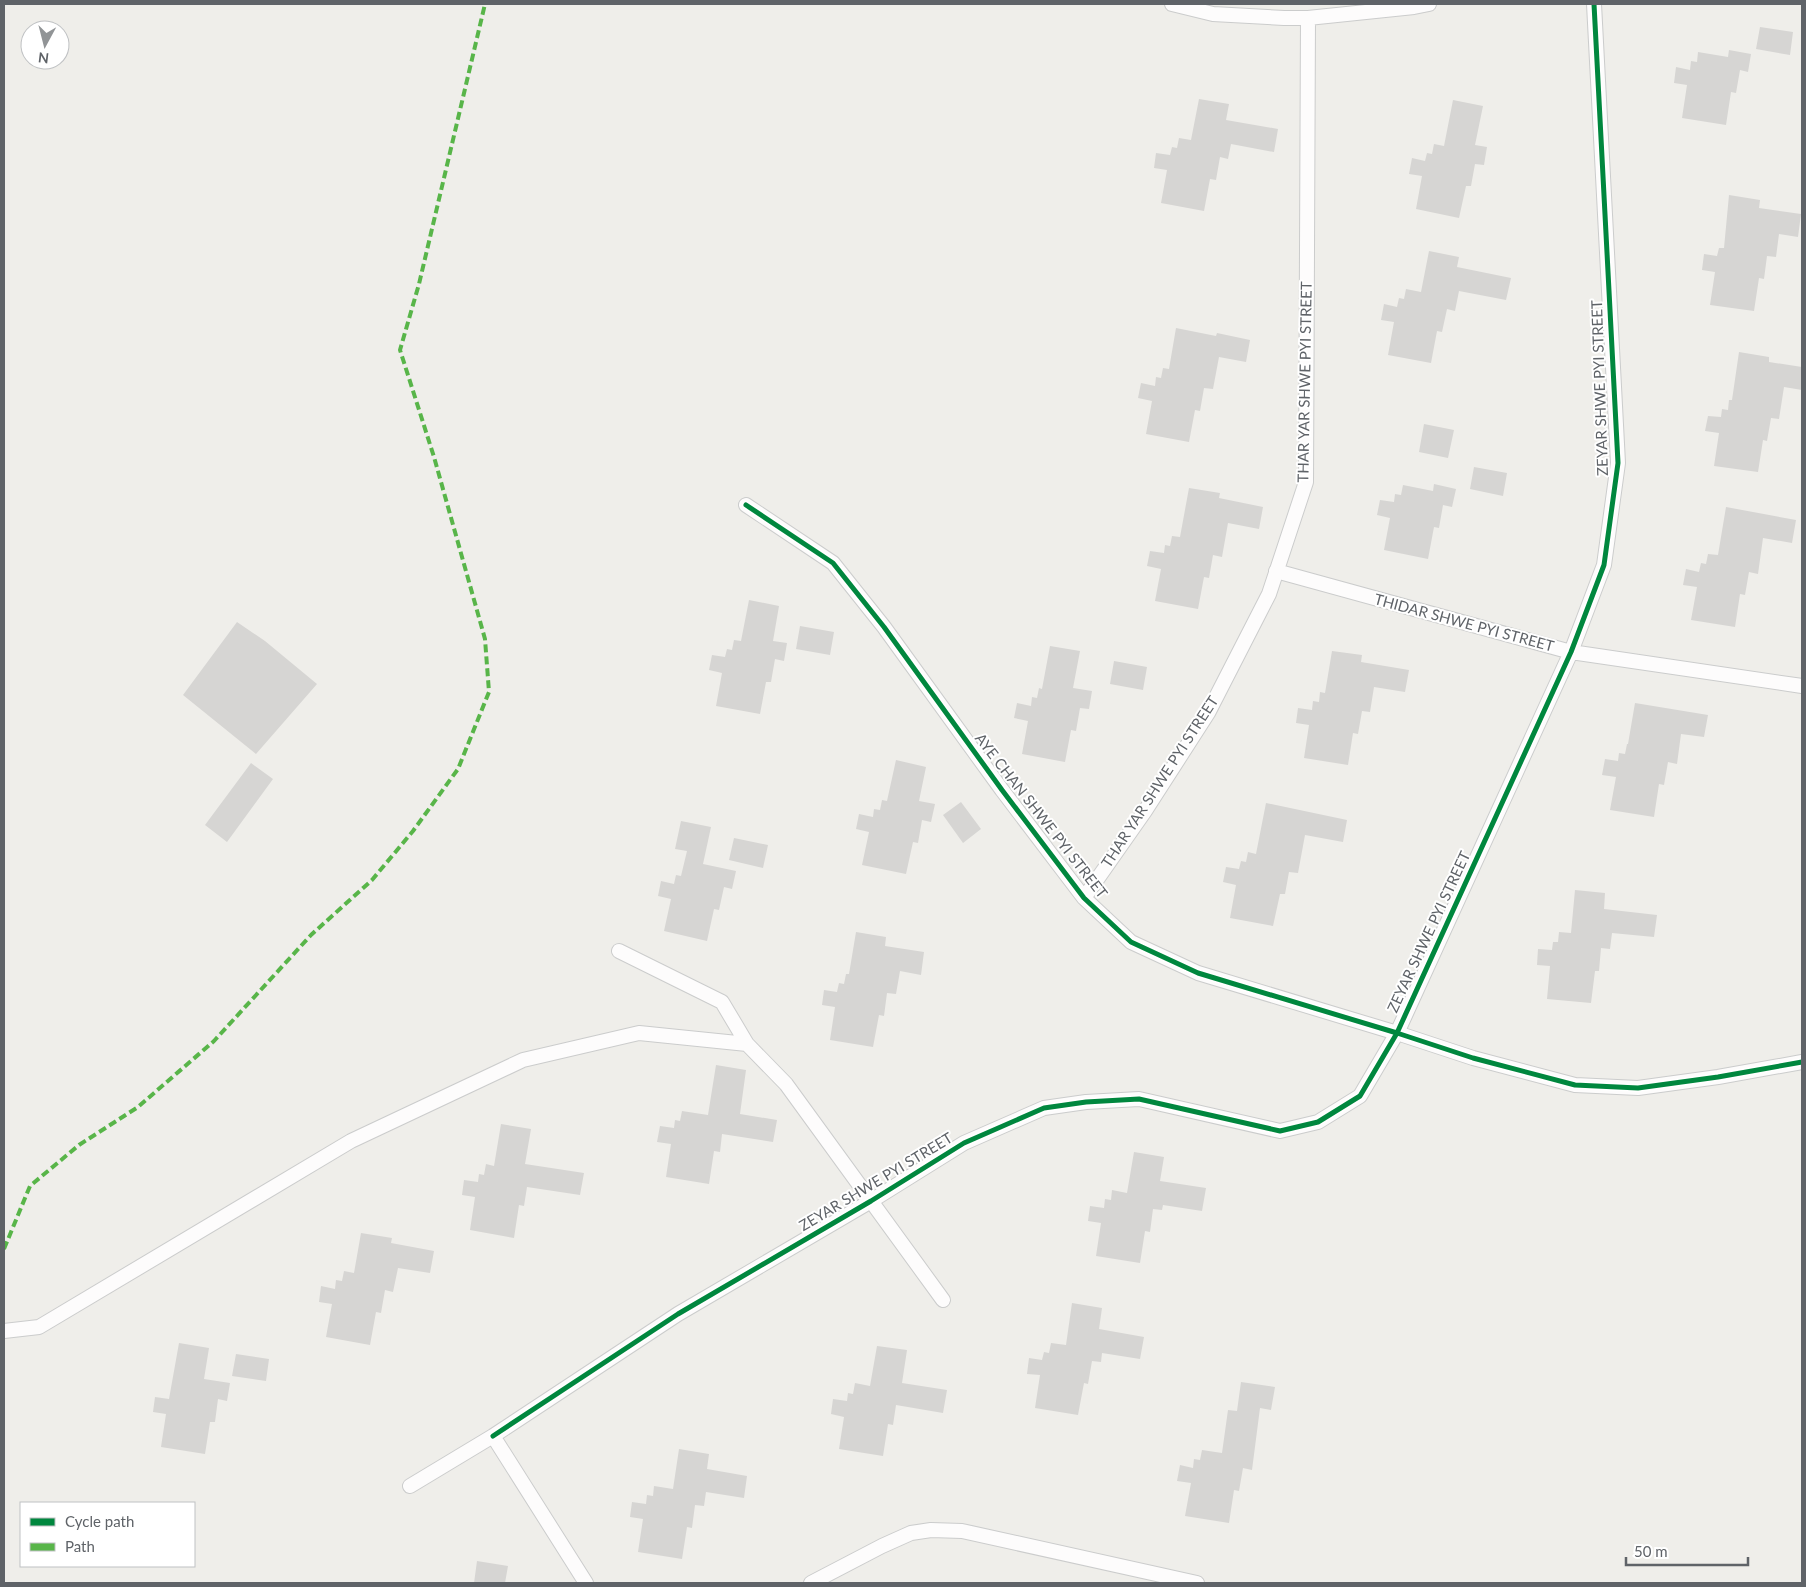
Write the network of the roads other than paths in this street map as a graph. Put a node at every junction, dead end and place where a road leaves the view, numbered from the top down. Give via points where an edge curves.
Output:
1 (1172, 4) edge
2 (1429, 4) edge
3 (1594, 4) edge
4 (1308, 18) junction
5 (746, 505) dead end
6 (1276, 571) junction
7 (1572, 652) junction
8 (1802, 686) edge
9 (1084, 898) junction
10 (619, 951) dead end
11 (1396, 1033) junction
12 (747, 1044) junction
13 (1802, 1062) edge
14 (871, 1201) junction
15 (943, 1300) dead end
16 (4, 1331) edge
17 (493, 1436) junction
18 (410, 1486) dead end
19 (586, 1583) edge
20 (810, 1583) edge
21 (1197, 1583) edge

1 - 4 street via 1213,14
2 - 4 street
3 - 7 street, ZEYAR SHWE PYI STREET via 1618,463 1604,565
4 - 6 street, THAR YAR SHWE PYI STREET via 1306,482
5 - 9 street, AYE CHAN SHWE PYI STREET via 833,563
6 - 7 street, THIDAR SHWE PYI STREET
6 - 9 street, THAR YAR SHWE PYI STREET via 1269,594 1208,713
7 - 8 street, THIDAR SHWE PYI STREET
7 - 11 street, ZEYAR SHWE PYI STREET
9 - 11 street, AYE CHAN SHWE PYI STREET via 1131,942 1198,973
10 - 12 street via 722,1002
11 - 13 street, AYE CHAN SHWE PYI STREET via 1473,1058 1575,1085 1638,1088
11 - 14 street, ZEYAR SHWE PYI STREET via 1360,1096 1318,1122 1280,1131 1140,1099 1044,1108 964,1143
12 - 14 street via 786,1084
12 - 16 street via 639,1033 523,1060 351,1142 39,1327
14 - 15 street
14 - 17 street, ZEYAR SHWE PYI STREET via 678,1314
17 - 18 street, ZEYAR SHWE PYI STREET
17 - 19 street
20 - 21 street via 911,1533 931,1530 962,1531

